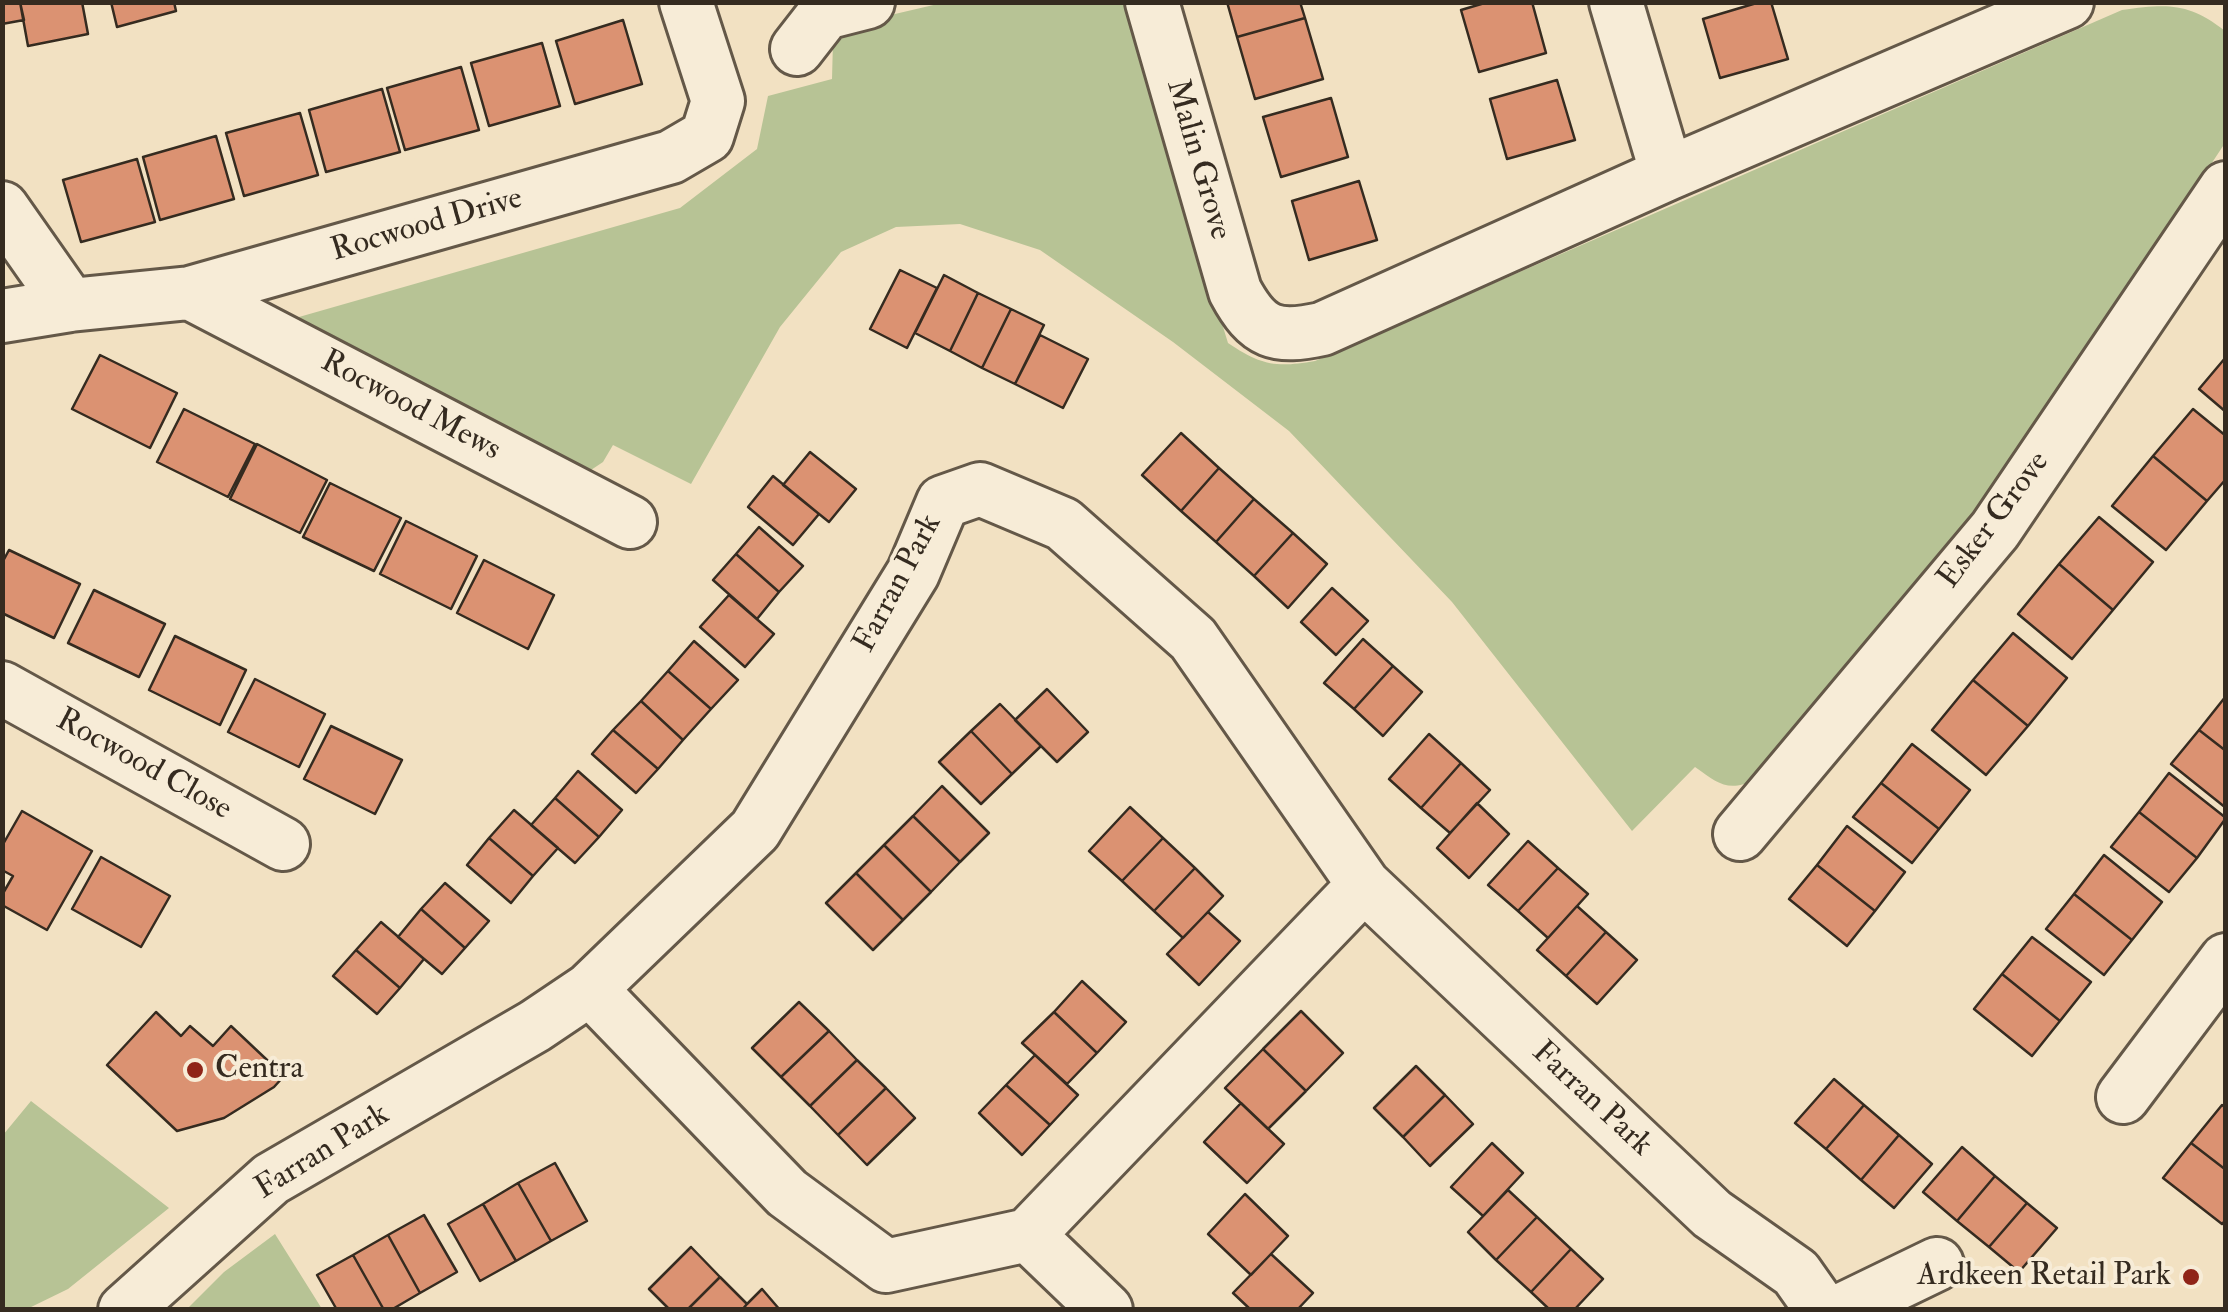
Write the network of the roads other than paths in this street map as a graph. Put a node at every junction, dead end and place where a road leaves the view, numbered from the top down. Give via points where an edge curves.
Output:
1 (686, 2) edge
2 (868, 2) edge
3 (1152, 2) edge
4 (1616, 2) edge
5 (2067, 2) edge
6 (797, 49) dead end
7 (1667, 174) junction
8 (2226, 188) edge
9 (2, 208) edge
10 (190, 293) junction
11 (70, 305) junction
12 (2, 316) edge
13 (630, 522) dead end
14 (2, 688) edge
15 (1740, 834) dead end
16 (283, 844) dead end
17 (1364, 885) junction
18 (2226, 960) edge
19 (590, 989) junction
20 (2123, 1097) dead end
21 (1028, 1235) junction
22 (1937, 1264) dead end
23 (126, 1310) edge
24 (1106, 1310) edge
25 (1822, 1310) edge
26 (1842, 1310) edge

1 - 10 street, Rocwood Drive via 718,101 707,136 695,144 672,157
2 - 6 street via 825,13
3 - 7 street, Malin Grove via 1235,291 1248,315 1271,333 1322,329
4 - 7 street
5 - 7 street
8 - 15 street, Esker Grove via 1995,530
9 - 11 street
10 - 11 street, Rocwood Drive
10 - 13 street, Rocwood Mews
11 - 12 street, Rocwood Drive
14 - 16 street, Rocwood Close
17 - 19 street, Farran Park via 1194,640 1063,524 980,489 943,502 913,573 756,830
17 - 21 street
17 - 25 street, Farran Park via 1712,1214 1796,1273
18 - 20 street
19 - 21 street via 787,1194 886,1266
19 - 23 street, Farran Park via 271,1179
21 - 24 street
22 - 26 street

